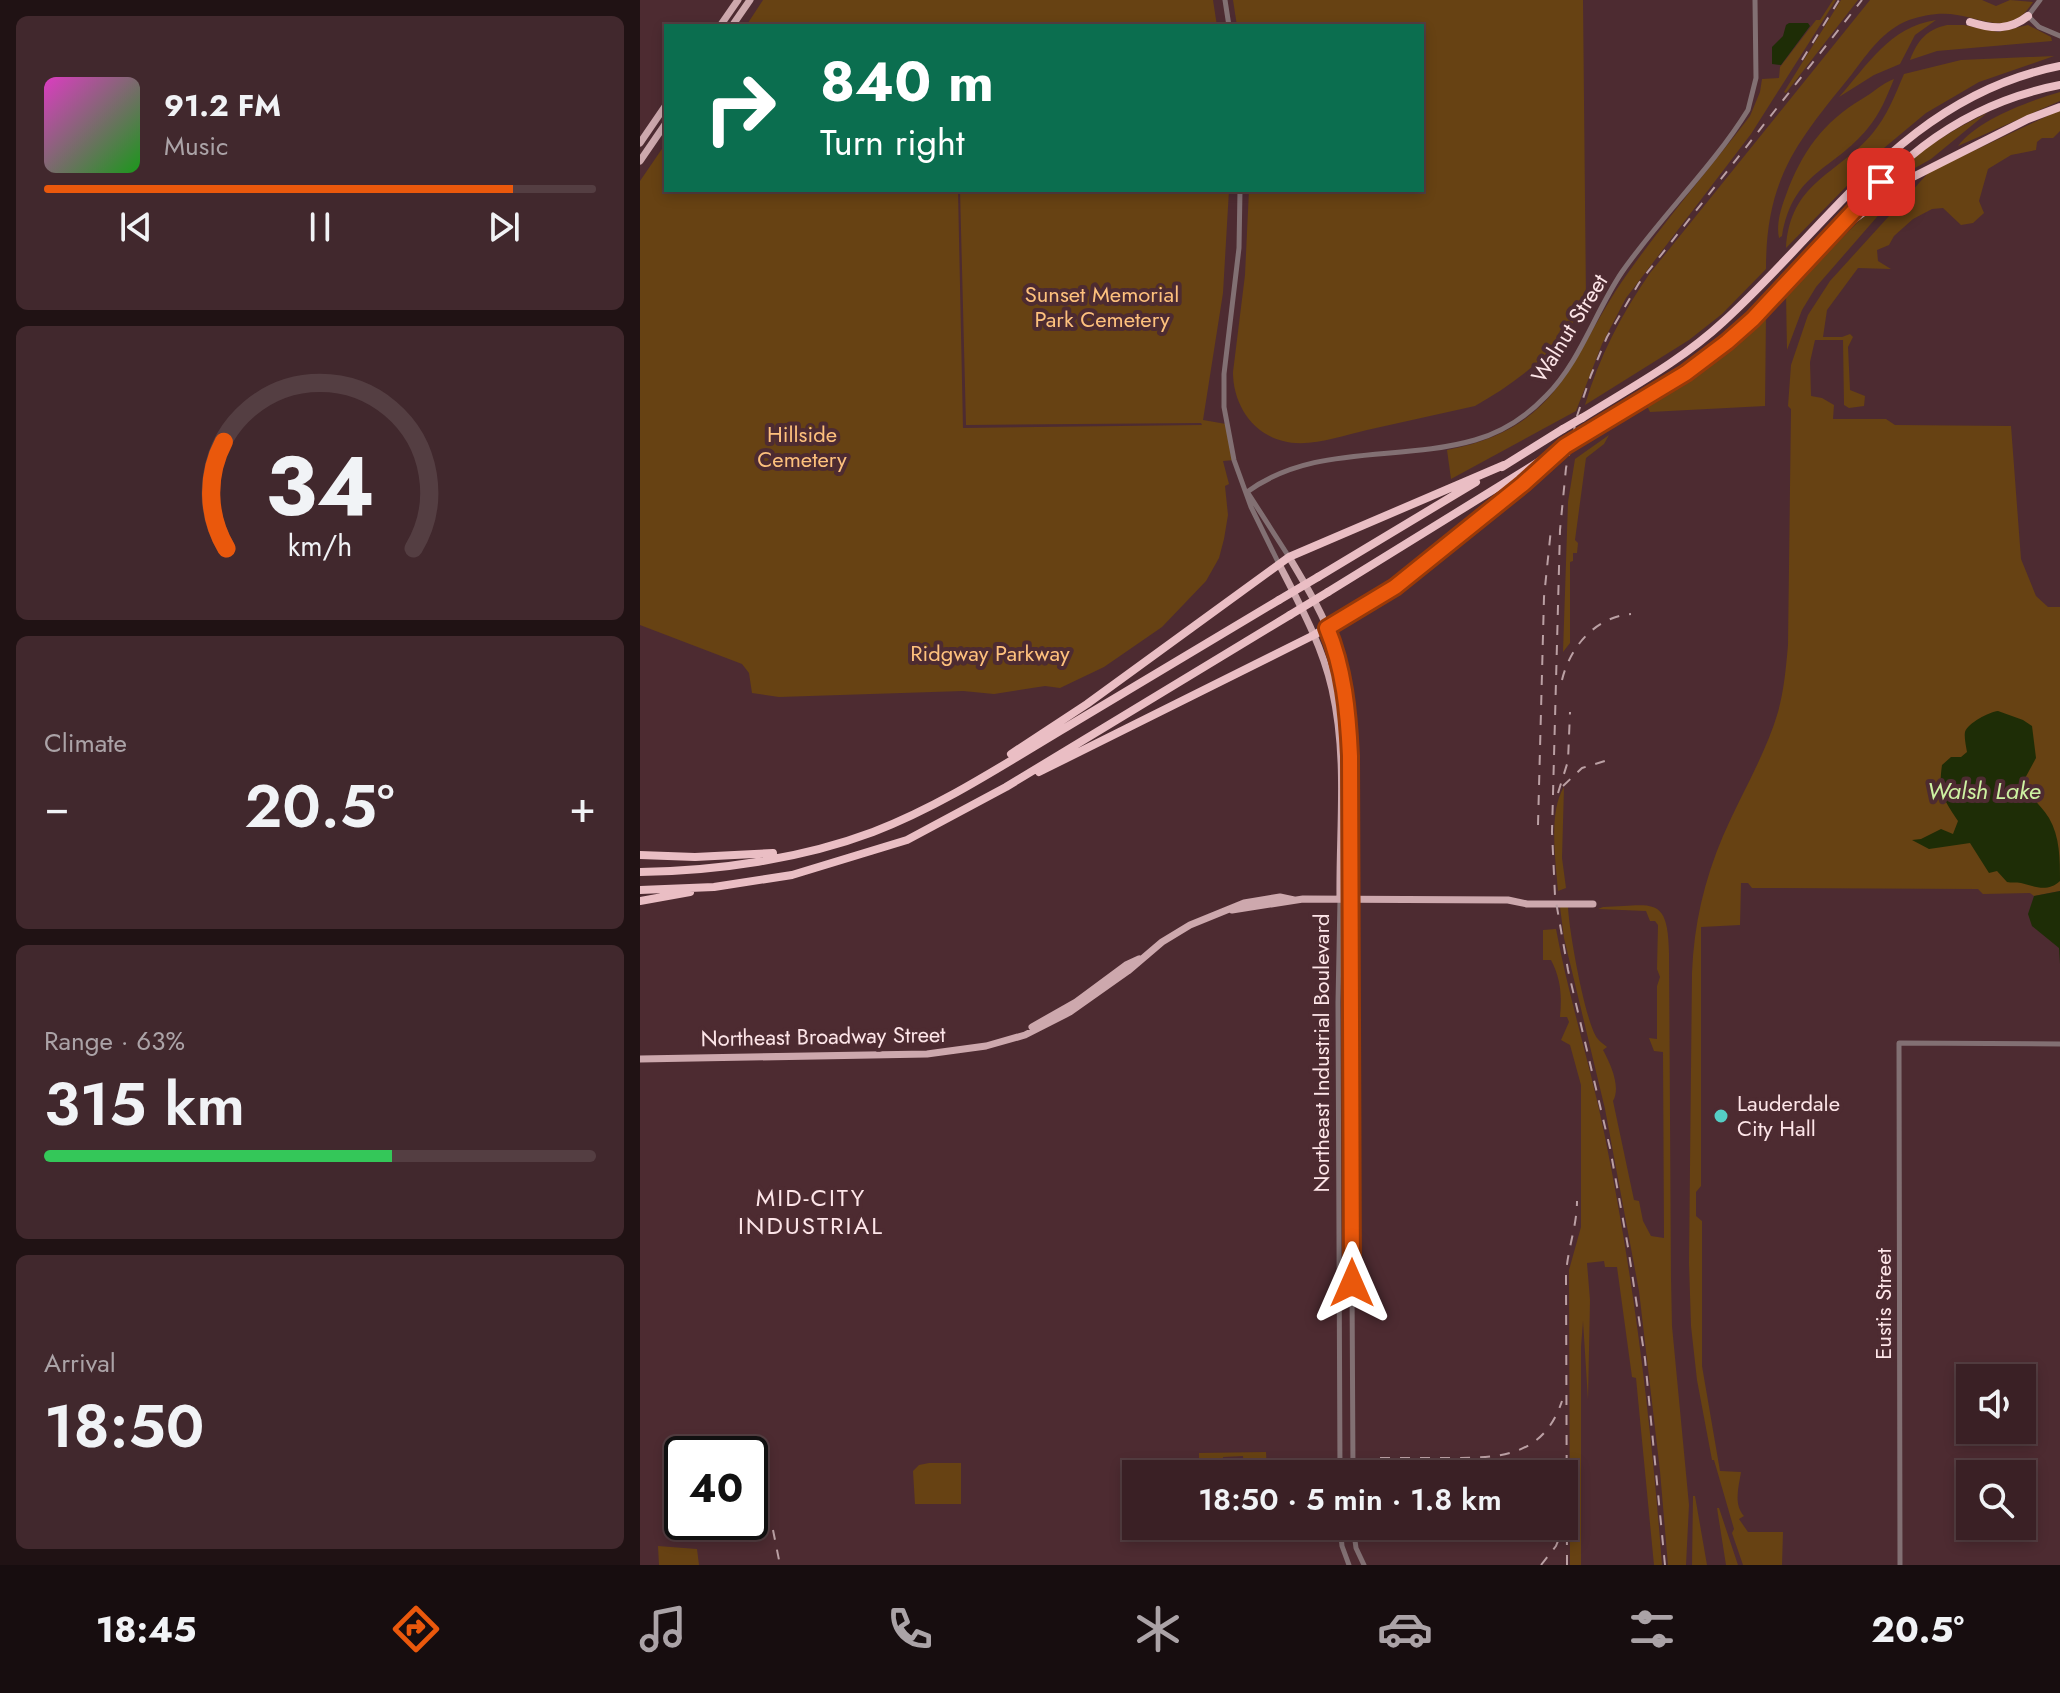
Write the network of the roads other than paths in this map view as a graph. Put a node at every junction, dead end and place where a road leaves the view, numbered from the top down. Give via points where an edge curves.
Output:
1 (738, 0) edge
2 (750, 0) edge
3 (1225, 0) edge
4 (1755, 0) edge
5 (2040, 0) edge
6 (2028, 16) junction
7 (1970, 22) dead end
8 (721, 24) edge
9 (733, 24) edge
10 (1229, 24) edge
11 (2060, 36) edge
12 (2060, 66) edge
13 (2060, 85) edge
14 (2060, 107) edge
15 (664, 108) edge
16 (664, 126) edge
17 (640, 143) edge
18 (640, 161) edge
19 (1240, 192) edge
20 (1825, 243) junction
21 (1565, 446) junction
22 (1504, 465) junction
23 (1247, 492) junction
24 (1289, 557) junction
25 (1279, 564) junction
26 (1327, 628) junction
27 (1314, 635) junction
28 (1006, 787) junction
29 (933, 806) junction
30 (805, 851) junction
31 (640, 855) edge
32 (640, 872) edge
33 (714, 887) junction
34 (640, 890) edge
35 (1340, 899) junction
36 (1350, 900) junction
37 (640, 901) edge
38 (1591, 904) dead end
39 (2060, 1044) edge
40 (640, 1059) edge
41 (1340, 1460) edge
42 (1353, 1460) edge
43 (1341, 1540) edge
44 (1355, 1540) edge
45 (1349, 1565) edge
46 (1364, 1565) edge
47 (1900, 1565) edge

1 - 8 main road
2 - 9 main road
3 - 10 street
4 - 23 street, Walnut Street via 1756,78 1748,110 1622,272 1546,397 1508,426 1478,439 1324,459 1292,468
5 - 6 street
6 - 7 highway via 2001,28
6 - 11 street
12 - 22 highway, bridge via 2004,81 1924,124 1703,340
13 - 20 highway via 1987,108 1932,139 1900,163
14 - 20 highway via 1892,190
15 - 17 main road
16 - 18 main road
19 - 23 street via 1223,391 1229,442
20 - 21 highway, bridge via 1753,319 1707,358
21 - 26 highway via 1395,587
21 - 28 highway, bridge
22 - 24 highway
22 - 29 highway, bridge
23 - 24 street
23 - 25 street
24 - 25 highway
24 - 26 main road, Northeast Industrial Boulevard
25 - 27 main road, Northeast Industrial Boulevard
25 - 29 highway via 1087,704
26 - 27 highway
26 - 36 main road, Northeast Industrial Boulevard via 1340,666 1349,726
27 - 28 highway
27 - 35 main road, Northeast Industrial Boulevard via 1332,688 1340,742
28 - 33 highway via 877,851 792,875
29 - 30 highway via 869,833
30 - 31 highway
30 - 32 highway via 727,866
33 - 34 highway
33 - 37 highway
35 - 36 main road, Northeast Broadway Street
35 - 40 main road, Northeast Broadway Street via 1226,911 1176,933 1070,1012 1025,1035 972,1049
35 - 41 street, Northeast Industrial Boulevard
36 - 38 main road, Northeast Broadway Street
36 - 42 street, Northeast Industrial Boulevard
39 - 47 street, Eustis Street via 1899,1043
43 - 45 street
44 - 46 street

